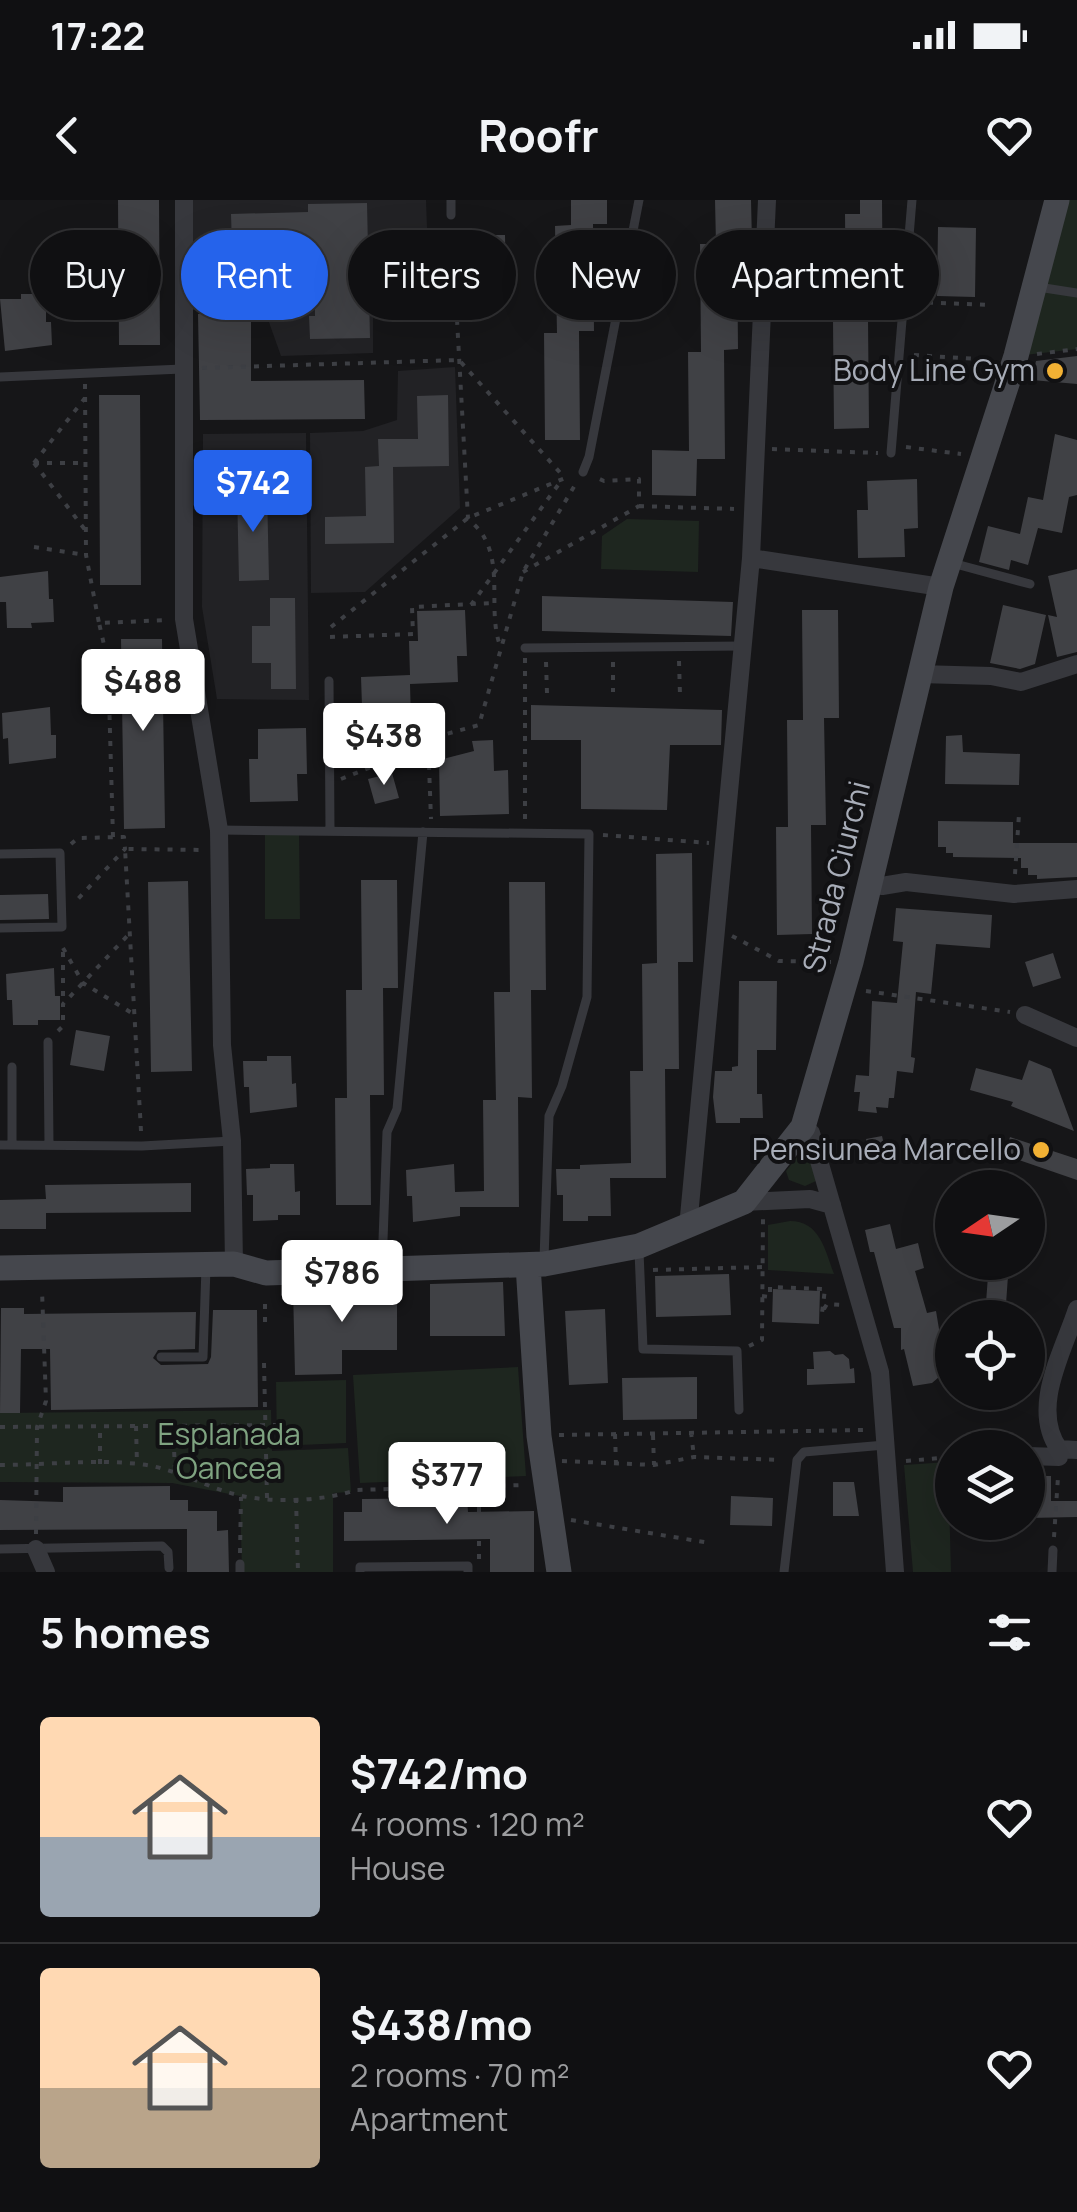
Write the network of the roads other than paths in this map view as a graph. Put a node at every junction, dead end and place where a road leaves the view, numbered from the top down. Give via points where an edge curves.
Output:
1 (184, 200) edge
2 (450, 200) edge
3 (638, 200) edge
4 (767, 200) edge
5 (912, 200) edge
6 (1057, 200) edge
7 (451, 215) road end
8 (1036, 286) junction
9 (1077, 293) edge
10 (182, 369) junction
11 (0, 377) edge
12 (891, 449) road end
13 (583, 472) road end
14 (751, 558) junction
15 (946, 575) junction
16 (1030, 584) dead end
17 (744, 646) junction
18 (525, 648) road end
19 (1077, 664) edge
20 (920, 674) junction
21 (329, 681) dead end
22 (218, 830) junction
23 (330, 831) junction
24 (428, 832) junction
25 (0, 854) edge
26 (870, 883) junction
27 (1077, 889) edge
28 (0, 928) edge
29 (1025, 1015) road end
30 (1077, 1038) edge
31 (48, 1042) road end
32 (12, 1067) dead end
33 (803, 1127) junction
34 (232, 1141) junction
35 (0, 1146) edge
36 (12, 1146) junction
37 (49, 1146) junction
38 (754, 1200) junction
39 (832, 1205) junction
40 (688, 1227) junction
41 (640, 1258) junction
42 (206, 1264) junction
43 (234, 1264) junction
44 (536, 1265) junction
45 (0, 1268) edge
46 (382, 1270) junction
47 (1077, 1309) edge
48 (161, 1357) dead end
49 (740, 1410) dead end
50 (885, 1446) junction
51 (1065, 1452) edge
52 (0, 1549) edge
53 (36, 1549) junction
54 (1053, 1550) road end
55 (169, 1568) dead end
56 (46, 1572) edge
57 (360, 1572) edge
58 (468, 1572) edge
59 (560, 1572) edge
60 (784, 1572) edge
61 (895, 1572) edge
62 (1052, 1572) edge

1 - 10 street
2 - 7 lane
3 - 13 lane
4 - 14 street
5 - 12 lane
6 - 8 street, Strada Ciurchi
8 - 9 lane
8 - 15 street, Strada Ciurchi
10 - 11 lane
10 - 22 street via 184,619
14 - 15 street
14 - 17 street
15 - 16 lane
15 - 20 street, Strada Ciurchi
17 - 18 lane
17 - 40 street
19 - 20 street via 1022,682
20 - 26 street, Strada Ciurchi
21 - 23 lane
22 - 23 lane
22 - 34 street via 222,1045
23 - 24 lane
24 - 44 lane via 589,834 588,998 549,1116
24 - 46 lane via 397,1110 387,1132
25 - 28 lane via 60,852 62,922
26 - 27 street via 1014,894
26 - 33 street, Strada Ciurchi
29 - 30 street
31 - 37 lane
32 - 36 lane
33 - 38 street
33 - 39 street via 811,1134
34 - 37 lane
34 - 43 street
35 - 36 lane
36 - 37 lane
38 - 39 street
38 - 40 street
39 - 50 street via 880,1372
40 - 41 street
41 - 44 street
41 - 49 lane via 643,1349 737,1350
42 - 43 street
42 - 45 street
42 - 48 lane via 203,1357
43 - 46 street via 266,1272
44 - 46 street
44 - 59 street via 543,1460
47 - 51 street via 1046,1411 1050,1434
50 - 60 lane via 804,1452 797,1460
50 - 61 street
52 - 53 lane
53 - 55 lane via 162,1546
53 - 56 street
54 - 62 lane
57 - 58 lane via 468,1566

